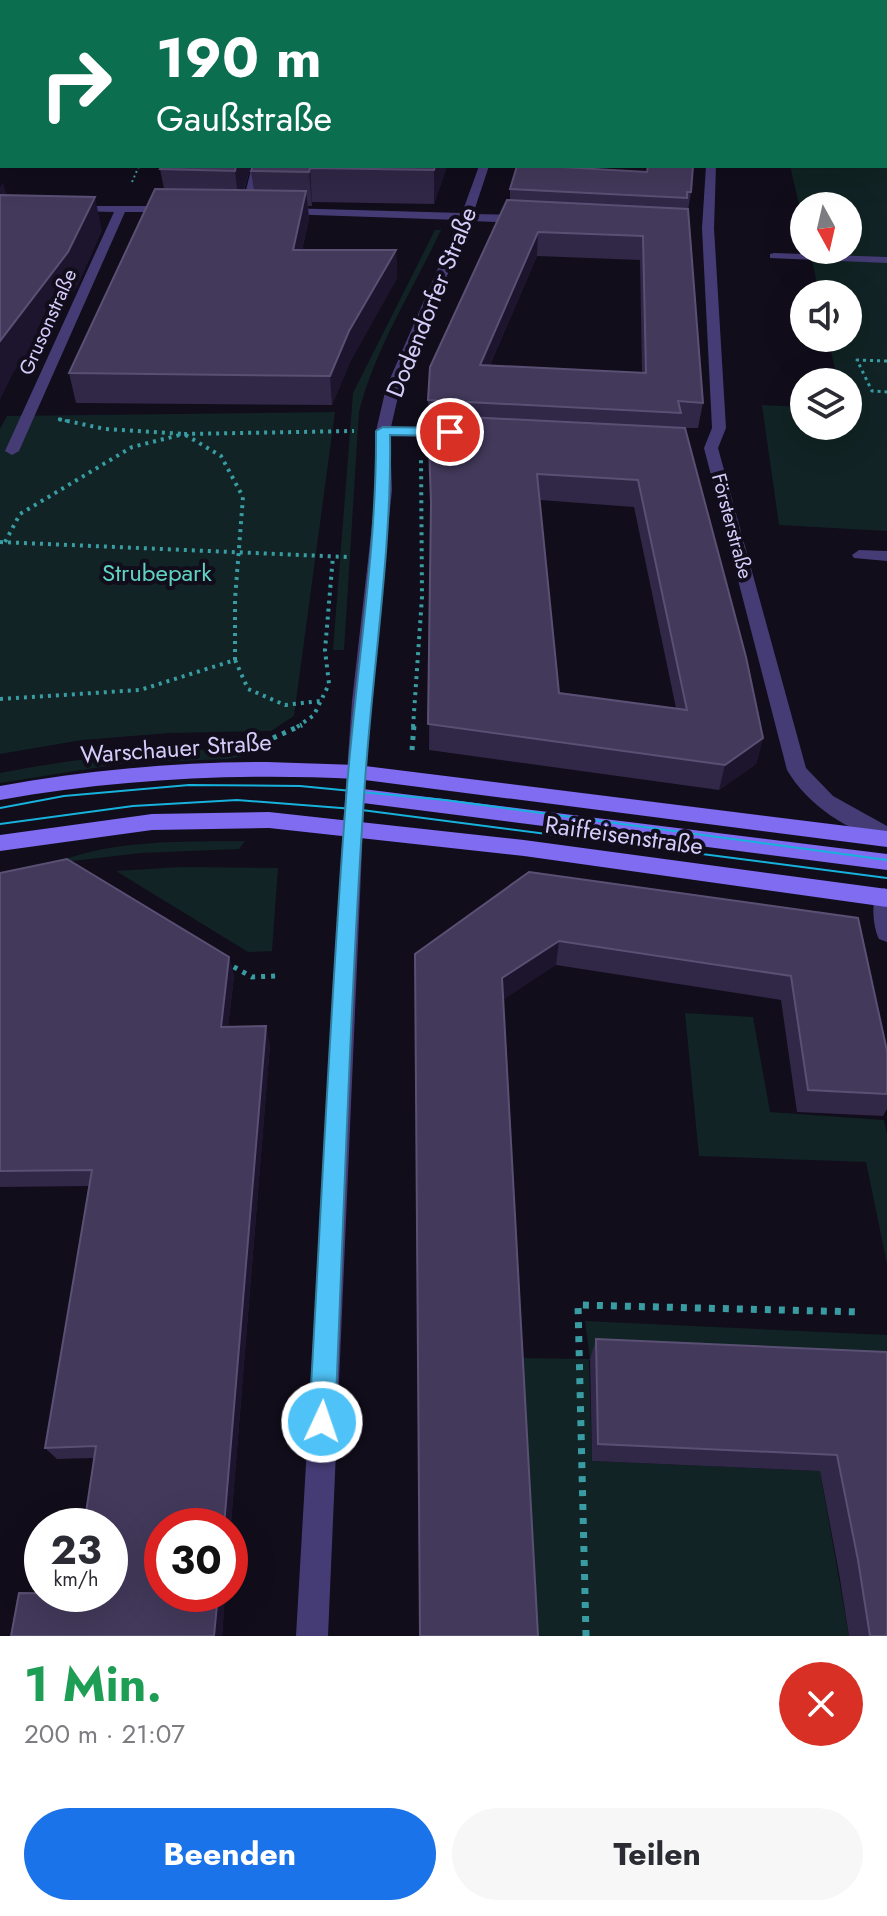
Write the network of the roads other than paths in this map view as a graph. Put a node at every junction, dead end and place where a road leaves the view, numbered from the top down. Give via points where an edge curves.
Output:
1 (256, 168) edge
2 (483, 168) edge
3 (711, 168) edge
4 (60, 208) edge
5 (121, 209) junction
6 (183, 209) edge
7 (230, 210) edge
8 (246, 210) junction
9 (261, 210) edge
10 (276, 211) edge
11 (467, 215) junction
12 (544, 220) edge
13 (774, 256) dead end
14 (887, 260) edge
15 (383, 431) junction
16 (467, 433) edge
17 (12, 451) dead end
18 (859, 555) dead end
19 (887, 556) edge
20 (357, 772) junction
21 (0, 793) edge
22 (355, 795) junction
23 (353, 827) junction
24 (887, 837) edge
25 (0, 843) edge
26 (887, 862) edge
27 (885, 898) edge
28 (887, 933) edge
29 (312, 1636) edge

1 - 8 lane
2 - 11 street, Dodendorfer Straße
3 - 24 street, Försterstraße via 700,228 719,428 703,448 797,770 836,809
4 - 5 street
5 - 6 street
5 - 17 street, Grusonstraße
7 - 8 street
8 - 9 street
10 - 11 street
11 - 12 street
11 - 15 street, Dodendorfer Straße via 393,388
13 - 14 lane
15 - 16 street
15 - 20 street, Dodendorfer Straße via 384,490
18 - 19 lane
20 - 21 main road, Warschauer Straße via 272,766 195,770
20 - 22 street, Dodendorfer Straße
20 - 24 main road, Raiffeisenstraße
22 - 23 street, Dodendorfer Straße
22 - 26 main road
23 - 25 main road via 258,820 152,822
23 - 27 main road, Raiffeisenstraße
23 - 29 street, Dodendorfer Straße
27 - 28 street

